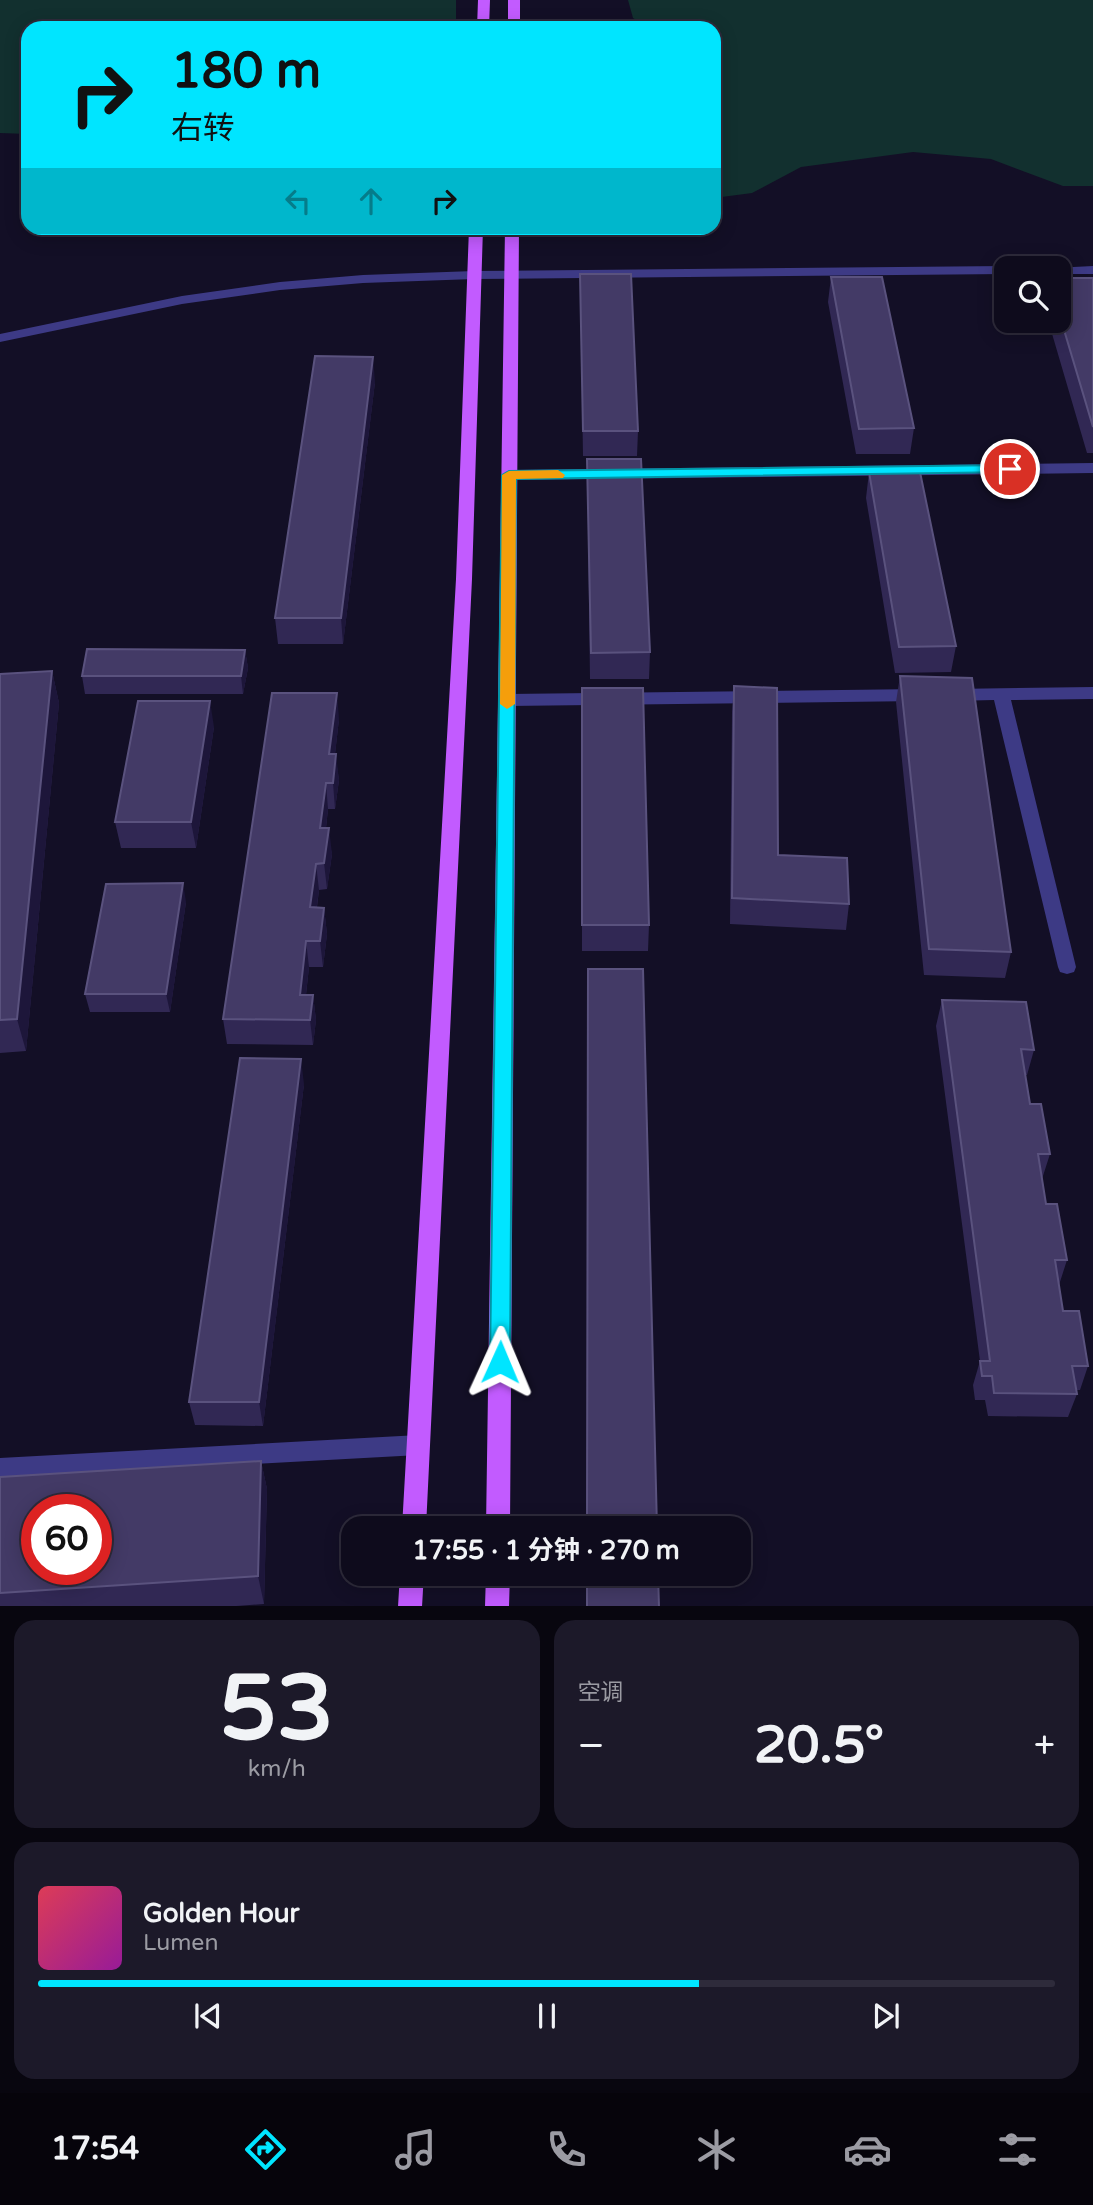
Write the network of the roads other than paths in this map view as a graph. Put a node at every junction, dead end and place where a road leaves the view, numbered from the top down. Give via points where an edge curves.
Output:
1 (484, 0) edge
2 (514, 0) edge
3 (483, 21) edge
4 (514, 21) edge
5 (476, 235) edge
6 (512, 235) edge
7 (994, 270) edge
8 (1071, 270) edge
9 (1093, 270) edge
10 (512, 274) junction
11 (474, 275) junction
12 (0, 338) edge
13 (1093, 468) edge
14 (509, 475) junction
15 (1093, 693) edge
16 (1001, 694) junction
17 (507, 700) junction
18 (1066, 967) dead end
19 (419, 1445) junction
20 (0, 1468) edge
21 (415, 1516) edge
22 (498, 1516) edge
23 (411, 1586) edge
24 (498, 1586) edge
25 (410, 1606) edge
26 (497, 1606) edge

1 - 3 main road
2 - 4 main road
5 - 11 main road
6 - 10 main road
7 - 10 street
8 - 9 street
10 - 11 street
10 - 14 main road
11 - 12 street via 280,286 182,300
11 - 19 main road via 464,579
13 - 14 street
14 - 17 main road
15 - 16 street
16 - 17 street
16 - 18 street
17 - 22 main road
19 - 20 street
19 - 21 main road
23 - 25 main road
24 - 26 main road

